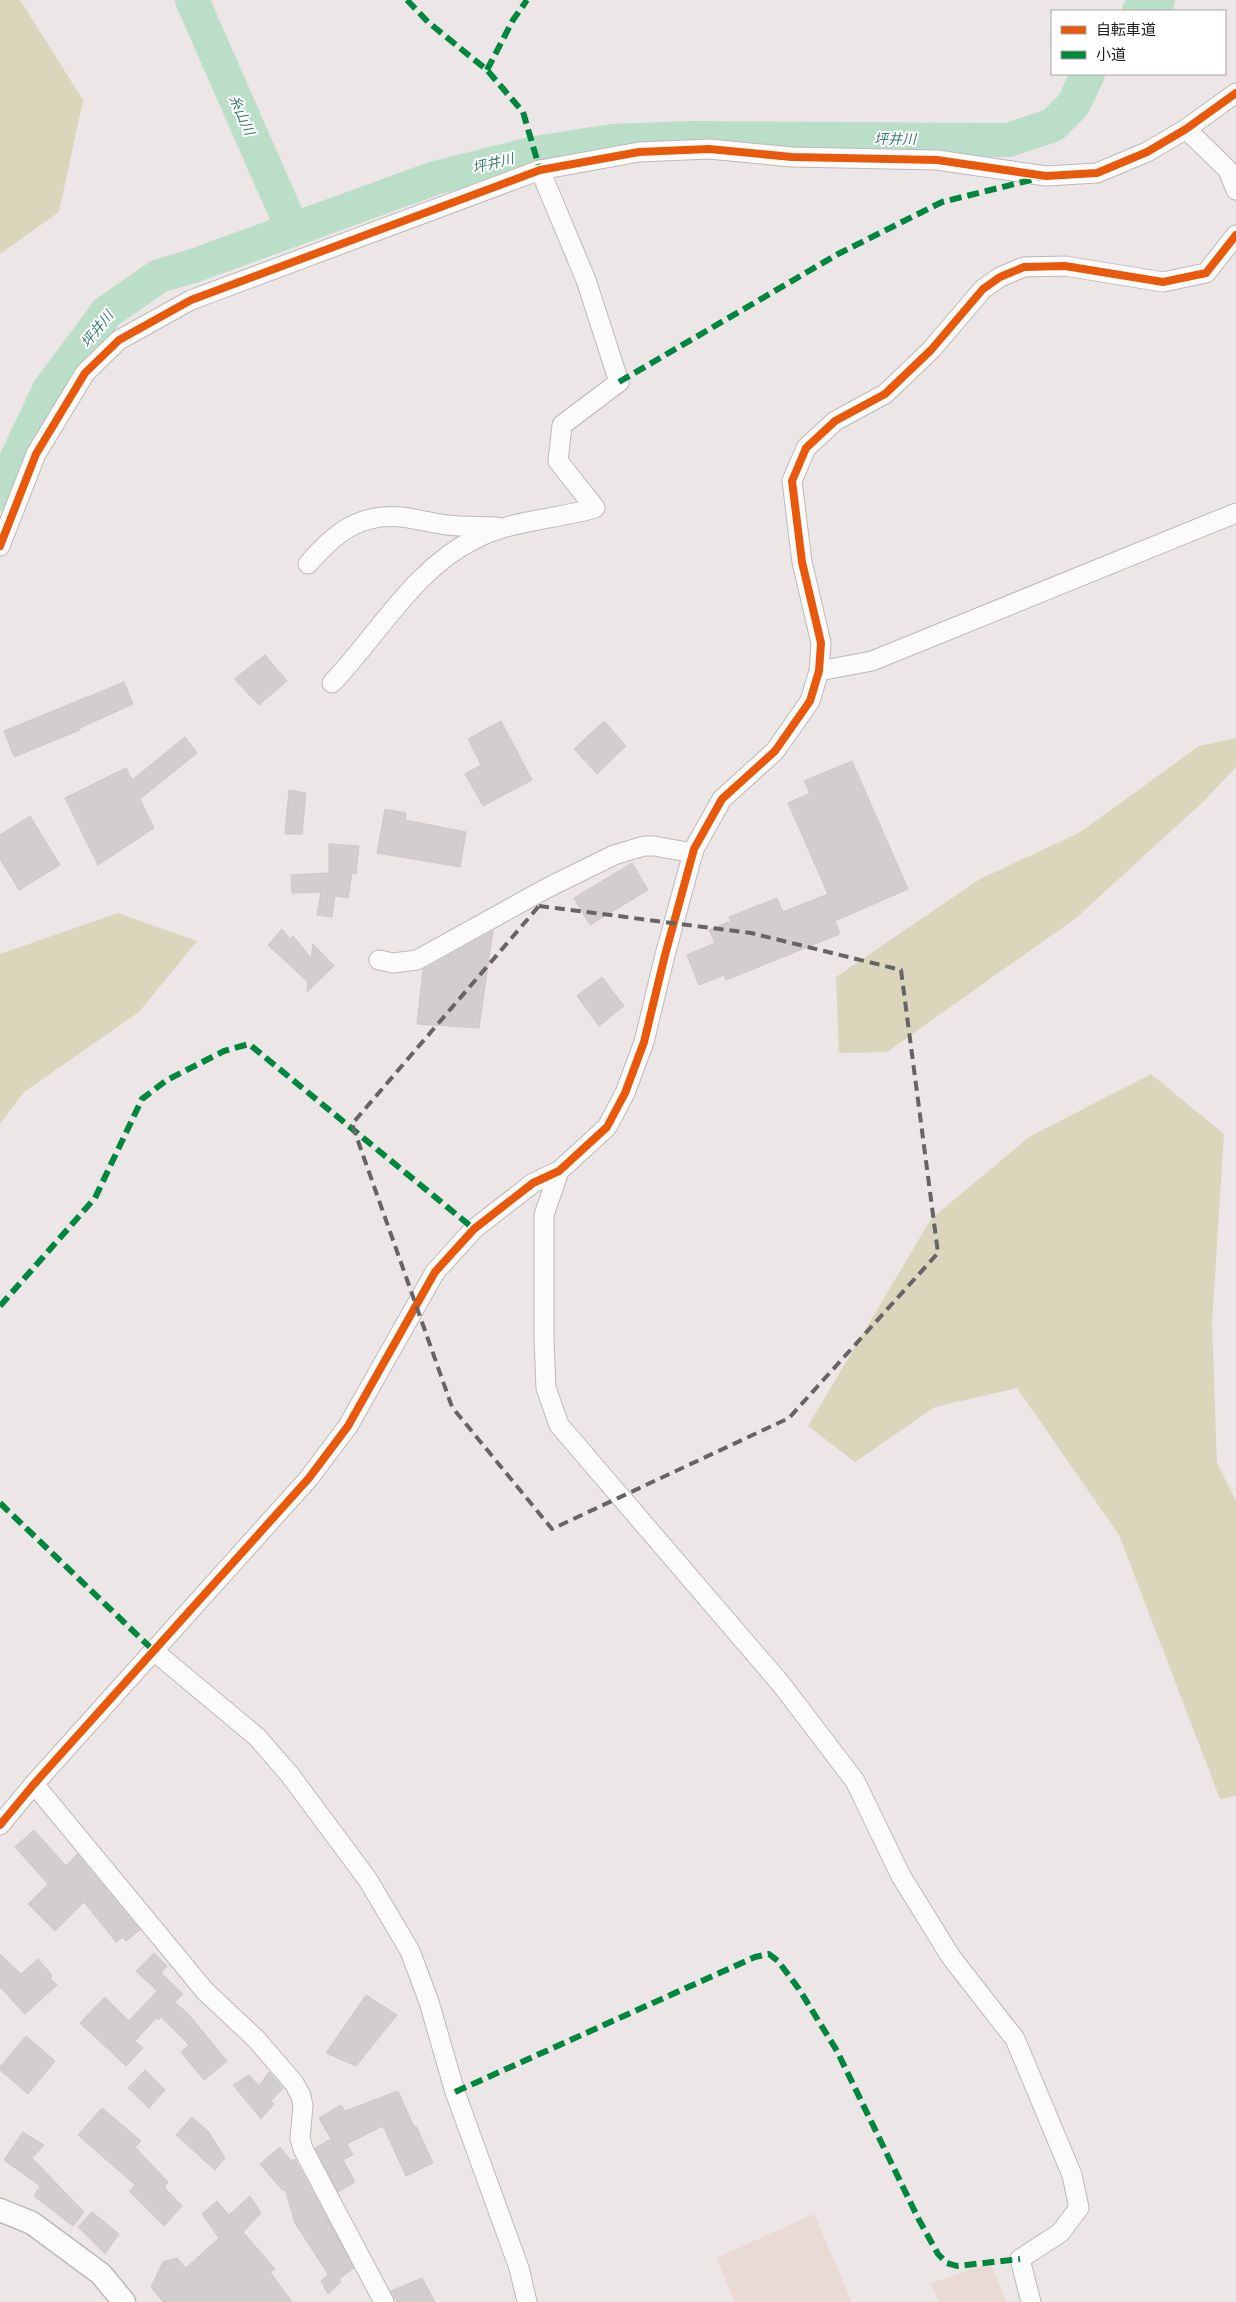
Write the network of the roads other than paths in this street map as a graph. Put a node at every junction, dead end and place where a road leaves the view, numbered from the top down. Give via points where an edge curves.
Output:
1 (1236, 93) edge
2 (1186, 129) junction
3 (540, 170) junction
4 (1236, 190) edge
5 (1236, 236) edge
6 (1236, 513) edge
7 (510, 527) junction
8 (0, 546) edge
9 (308, 564) dead end
10 (819, 672) junction
11 (332, 683) dead end
12 (693, 853) junction
13 (379, 960) dead end
14 (559, 1171) junction
15 (155, 1652) junction
16 (34, 1784) junction
17 (0, 1825) edge
18 (0, 2210) edge
19 (124, 2302) edge
20 (384, 2302) edge
21 (527, 2302) edge
22 (1031, 2302) edge

1 - 2 street
2 - 3 street via 1147,152 1097,173 1046,176 937,160 792,157 709,150 639,152
2 - 4 street via 1228,170
3 - 7 street via 586,280 619,382 562,425 558,461 596,508
3 - 8 street via 191,300 119,340 85,373 36,454
5 - 10 street via 1206,273 1163,282 1065,266 1024,267 1000,277 983,289 931,350 885,394 835,421 806,448 792,481 802,562 821,643
6 - 10 street via 872,661
7 - 9 street via 448,525 376,516 353,524
7 - 11 street via 478,537 433,567
10 - 12 street via 810,701 775,751 722,799
12 - 13 street via 644,846 614,855 417,960
12 - 14 street via 644,1042 625,1093 607,1127
14 - 15 street via 533,1183 474,1229 435,1272 348,1426 309,1478
14 - 22 street via 544,1215 546,1388 559,1425 781,1684 855,1781 901,1876 951,1958 1015,2039 1072,2175 1079,2208 1060,2233 1020,2259
15 - 16 street
15 - 21 street via 257,1737 368,1880 410,1951 430,2002 455,2092 519,2268
16 - 17 street
16 - 20 street via 205,1991 256,2039 294,2083 303,2106 300,2138 303,2149
18 - 19 street via 32,2223 101,2274

